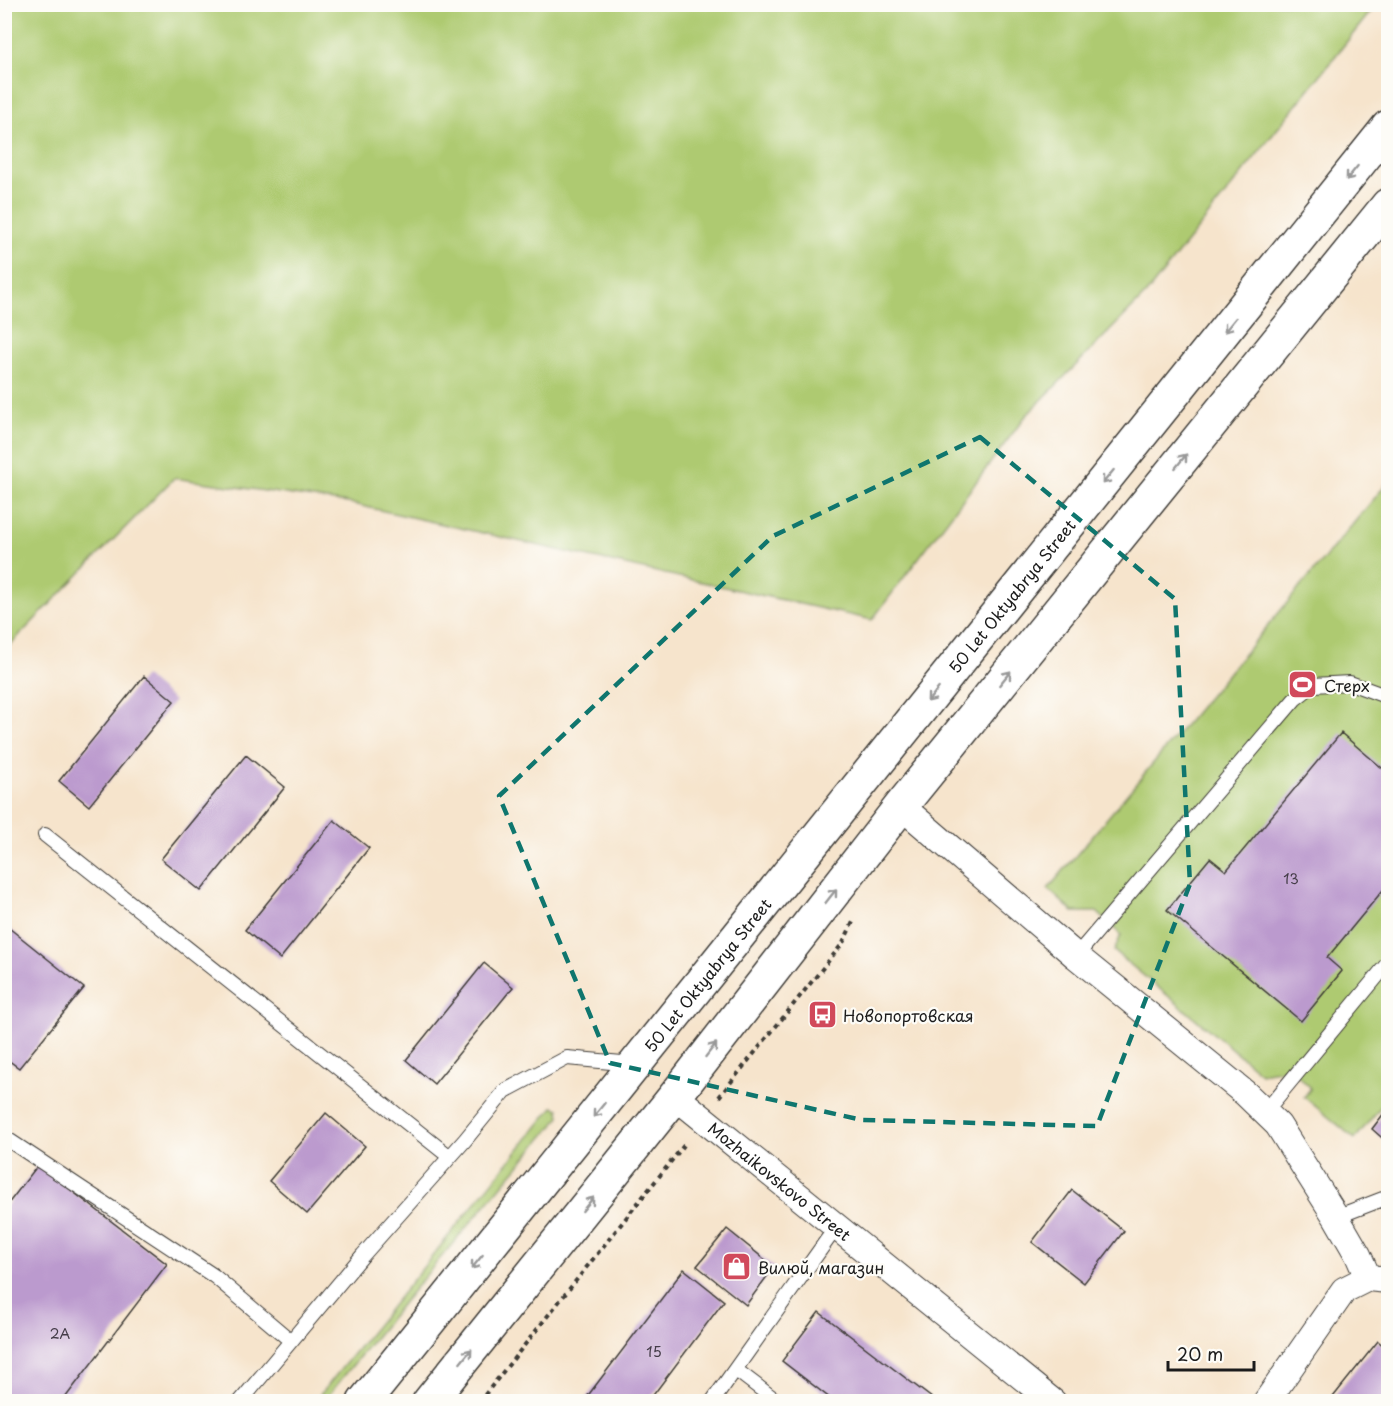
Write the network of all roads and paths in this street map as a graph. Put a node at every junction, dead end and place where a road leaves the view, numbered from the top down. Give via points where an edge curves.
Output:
1 (1389, 128) edge
2 (1389, 205) edge
3 (1389, 697) edge
4 (901, 806) junction
5 (45, 835) dead end
6 (1077, 956) junction
7 (1389, 963) edge
8 (636, 1064) junction
9 (675, 1096) junction
10 (1265, 1112) junction
11 (4, 1137) edge
12 (685, 1143) dead end
13 (450, 1157) junction
14 (1389, 1197) edge
15 (1336, 1217) junction
16 (837, 1226) junction
17 (1378, 1279) edge
18 (291, 1341) junction
19 (736, 1370) junction
20 (240, 1401) edge
21 (364, 1401) edge
22 (429, 1401) edge
23 (478, 1401) edge
24 (712, 1401) edge
25 (778, 1401) edge
26 (1050, 1401) edge
27 (1266, 1401) edge

1 -> 8 main road, 50 Let Oktyabrya Street
4 -> 2 main road
3 - 6 lane via 1350,683 1313,684 1295,699
4 - 6 street
9 -> 4 main road
5 - 13 lane
6 - 10 street
7 - 10 lane
8 - 9 main road, Mozhaikovskovo Street
8 - 13 lane via 567,1058 505,1091
8 -> 21 main road
9 - 16 street, Mozhaikovskovo Street
22 -> 9 main road
10 - 15 street via 1304,1162
11 - 18 lane via 214,1276
12 - 23 path
13 - 18 lane
14 - 15 lane
15 - 17 street via 1358,1255
16 - 19 lane
16 - 26 street, Mozhaikovskovo Street
17 - 27 street via 1344,1290
18 - 20 lane
19 - 24 lane
19 - 25 lane

